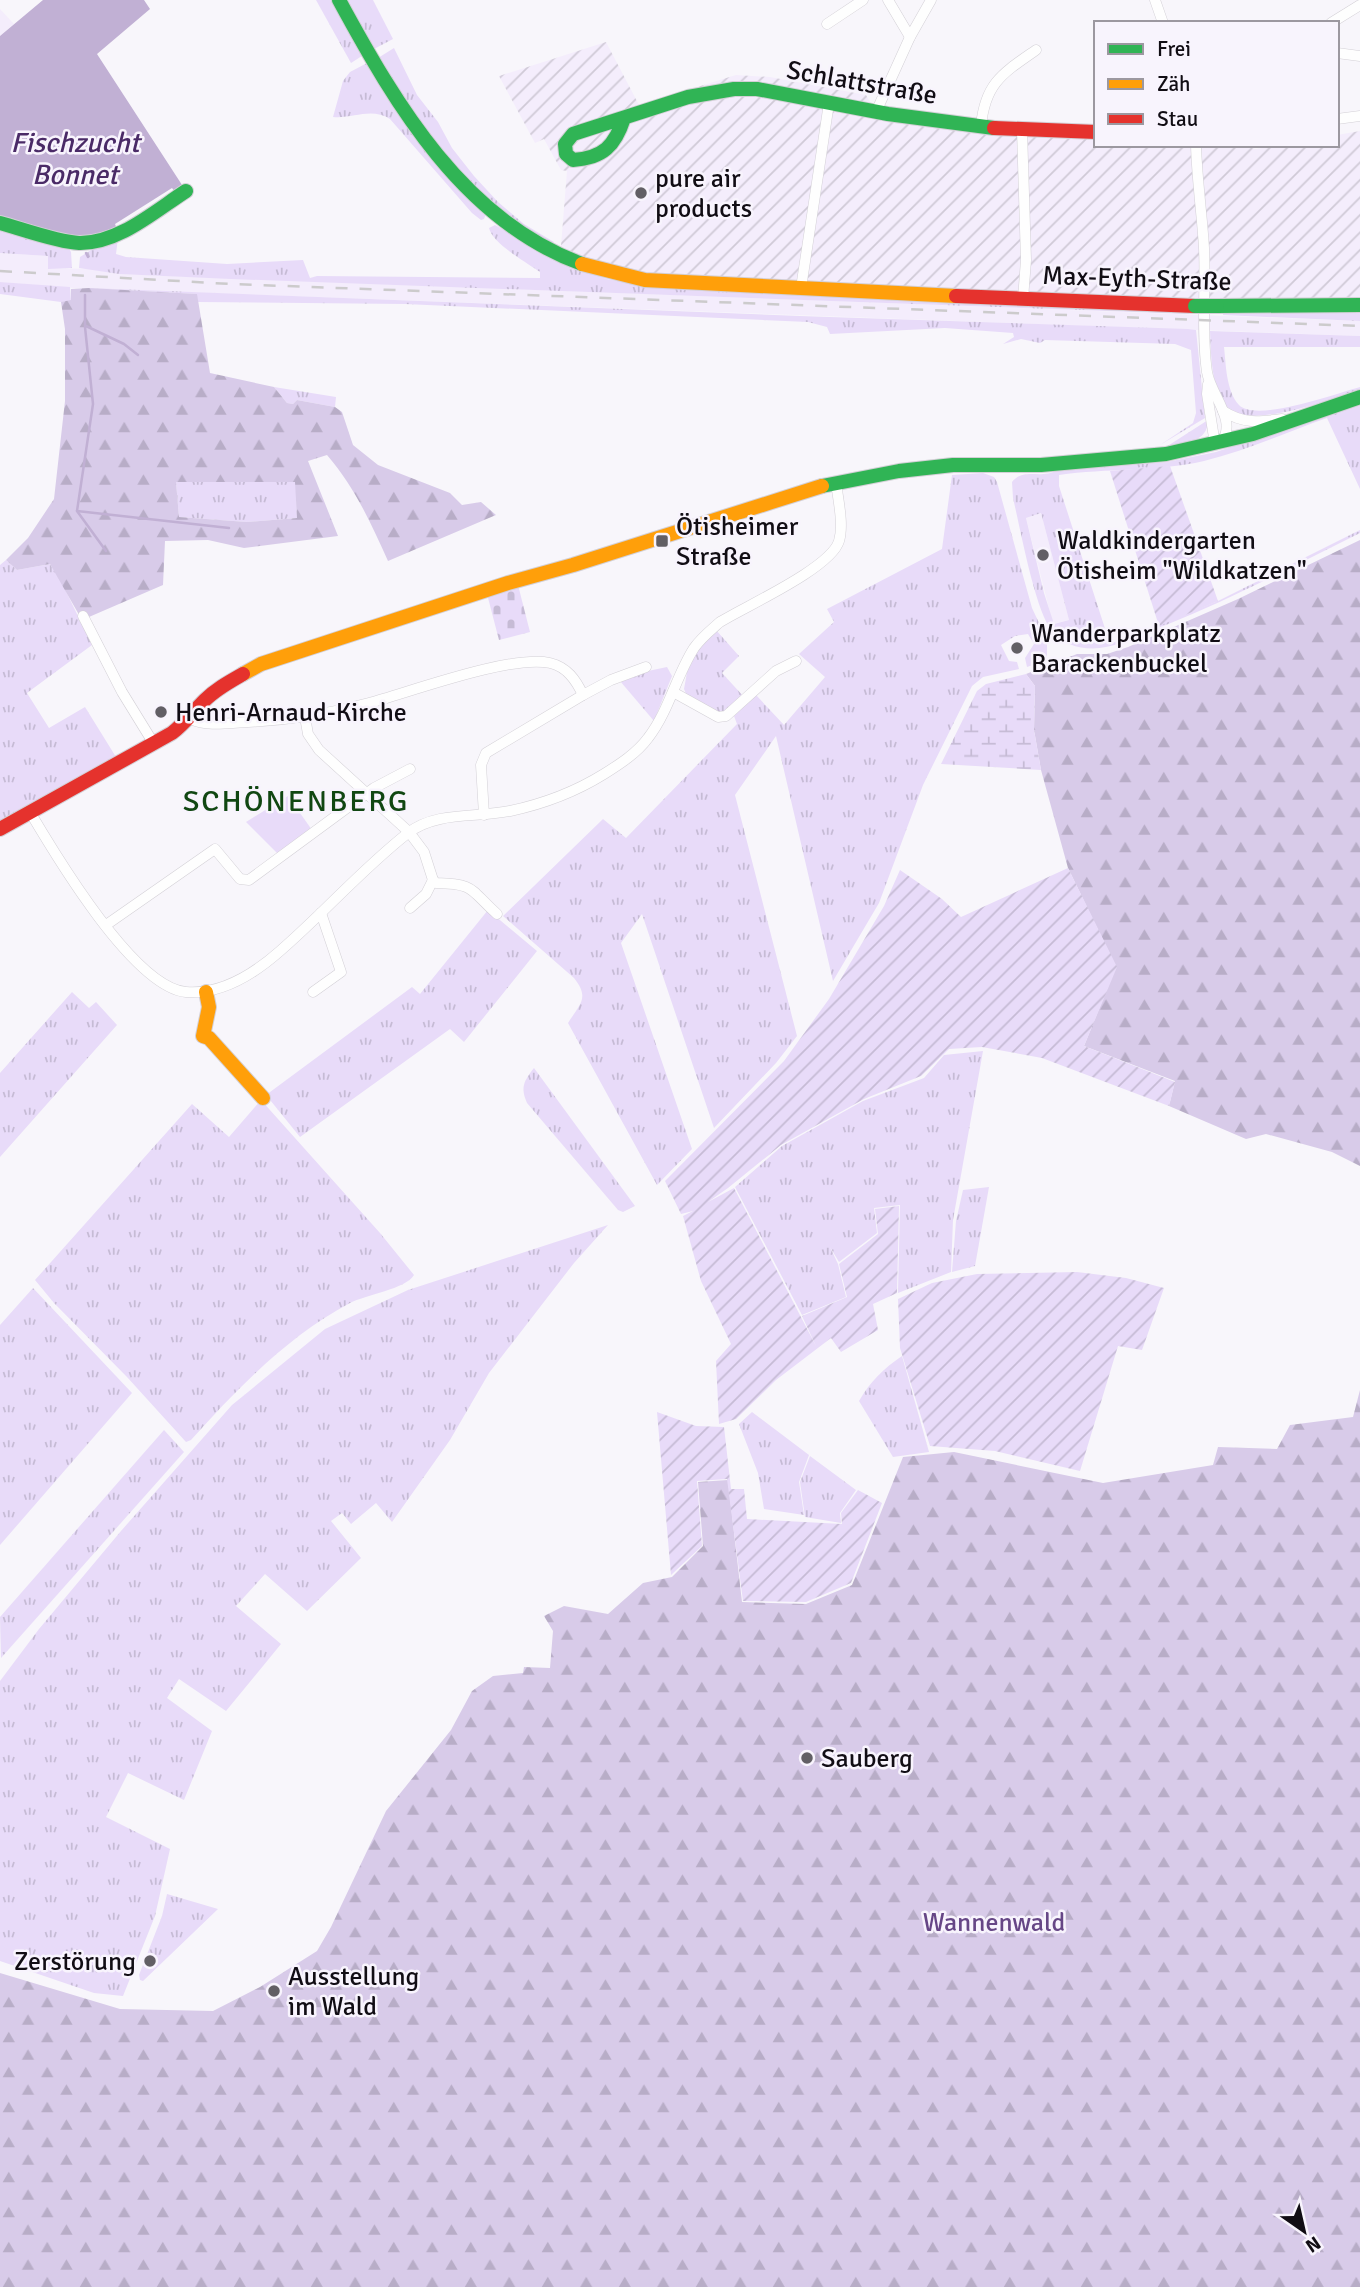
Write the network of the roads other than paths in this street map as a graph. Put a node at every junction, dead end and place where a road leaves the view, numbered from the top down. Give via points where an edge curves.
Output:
1 (339, 0) edge
2 (863, 0) edge
3 (888, 0) edge
4 (931, 0) edge
5 (1155, 0) edge
6 (1360, 5) edge
7 (1162, 21) edge
8 (1334, 21) edge
9 (827, 24) dead end
10 (910, 37) junction
11 (1036, 50) dead end
12 (1339, 53) edge
13 (1360, 56) edge
14 (829, 103) junction
15 (876, 112) junction
16 (1360, 116) edge
17 (624, 118) dead end
18 (1339, 119) edge
19 (981, 126) junction
20 (1022, 130) junction
21 (1094, 132) edge
22 (1196, 147) edge
23 (186, 191) dead end
24 (0, 223) edge
25 (801, 288) junction
26 (1023, 299) junction
27 (1205, 303) junction
28 (1360, 305) edge
29 (1208, 380) junction
30 (1360, 397) edge
31 (1223, 411) junction
32 (1304, 416) junction
33 (1218, 443) junction
34 (836, 482) junction
35 (83, 616) dead end
36 (796, 661) dead end
37 (646, 667) dead end
38 (673, 692) junction
39 (583, 695) junction
40 (305, 718) junction
41 (190, 719) junction
42 (154, 744) junction
43 (410, 769) dead end
44 (366, 794) junction
45 (30, 812) junction
46 (484, 815) junction
47 (0, 829) edge
48 (409, 832) junction
49 (433, 880) junction
50 (411, 908) dead end
51 (321, 913) junction
52 (497, 914) dead end
53 (106, 925) junction
54 (206, 992) junction
55 (313, 992) dead end
56 (263, 1098) dead end

1 - 25 street, Max-Eyth-Straße via 393,91 442,159 480,202 528,239 578,263 645,280
2 - 9 street
3 - 10 street
4 - 10 street
5 - 7 street
6 - 8 street
10 - 15 street
11 - 19 street via 995,81 986,96
12 - 13 street
14 - 15 street, Schlattstraße
14 - 17 street, Schlattstraße via 738,87 695,95
14 - 25 street
15 - 19 street, Schlattstraße
16 - 18 street
19 - 20 street, Schlattstraße
20 - 21 street, Schlattstraße
20 - 26 street, Max-Eyth-Straße
22 - 27 street
23 - 24 street via 109,237 89,243
25 - 26 street, Max-Eyth-Straße
26 - 27 street, Max-Eyth-Straße
27 - 28 street, Max-Eyth-Straße
27 - 29 street
29 - 31 street
29 - 33 street
30 - 32 street
31 - 32 street via 1249,422
31 - 33 street via 1227,434
32 - 33 street
33 - 34 street via 1125,459 953,465
34 - 38 street via 840,540 835,552 720,622 695,647
34 - 41 street via 261,664 225,684
35 - 42 street
36 - 38 street via 776,671 726,716 718,717
37 - 39 street
38 - 46 street via 647,739 605,774 563,795
39 - 40 street via 562,667 529,662
39 - 46 street via 486,753 481,765
40 - 41 street via 211,724
40 - 44 street via 313,743
41 - 42 street
42 - 45 street
43 - 44 street
44 - 48 street
44 - 53 street via 249,880 240,879 215,849
45 - 47 street
45 - 53 street via 75,887
46 - 48 street via 436,819
48 - 49 street via 424,852
48 - 51 street
49 - 50 street
49 - 52 street via 475,890
51 - 54 street via 255,971 229,986
51 - 55 street via 341,972
53 - 54 street via 160,982 184,992
54 - 56 street via 209,1007 203,1036

